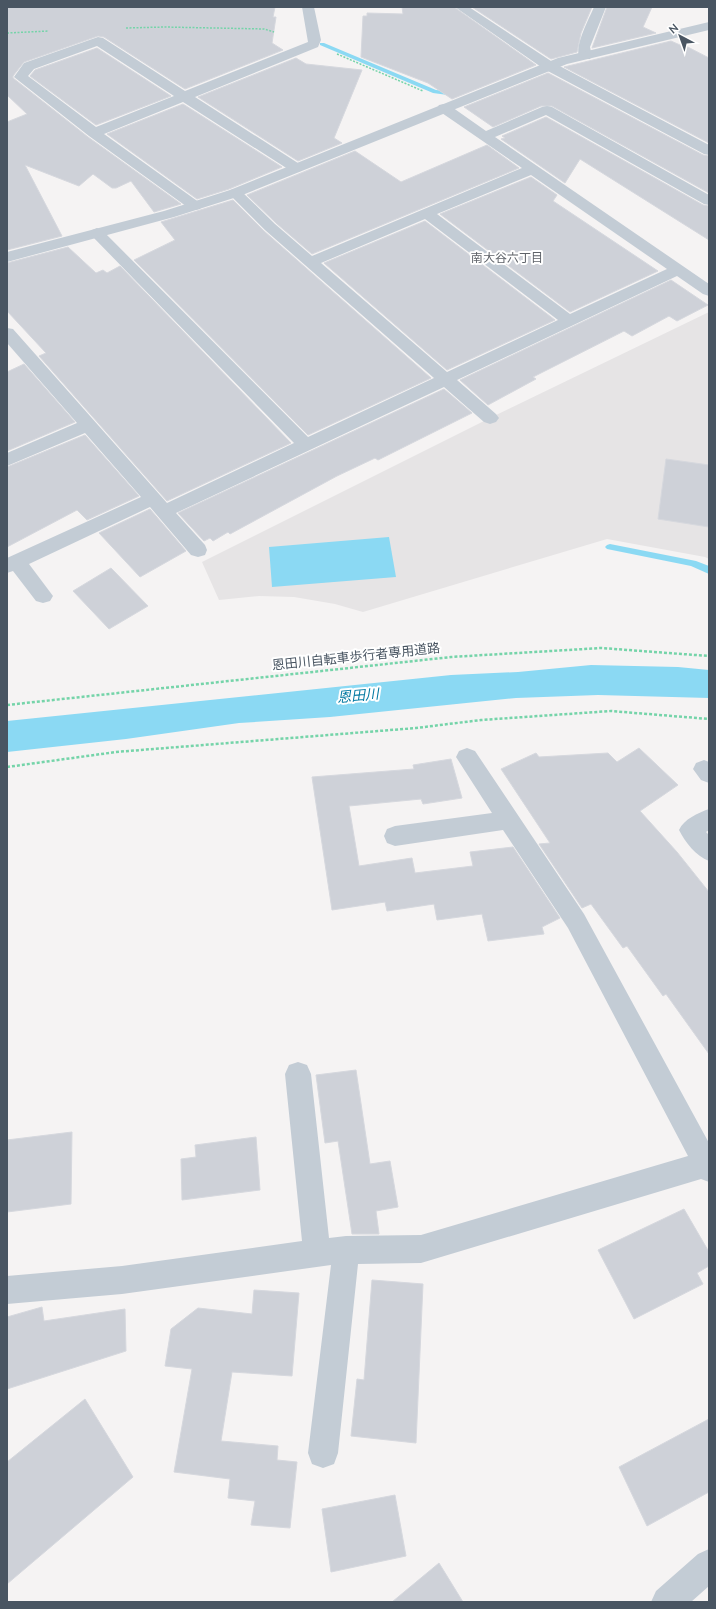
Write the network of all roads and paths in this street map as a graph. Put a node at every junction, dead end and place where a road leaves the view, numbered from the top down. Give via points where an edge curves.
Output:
1 (308, 7) edge
2 (461, 7) edge
3 (600, 7) edge
4 (709, 26) edge
5 (120, 28) dead end
6 (52, 31) dead end
7 (7, 32) edge
8 (313, 44) junction
9 (585, 56) junction
10 (548, 66) junction
11 (184, 97) junction
12 (444, 108) junction
13 (94, 133) junction
14 (485, 136) junction
15 (709, 151) edge
16 (296, 168) junction
17 (532, 169) junction
18 (235, 193) junction
19 (709, 201) edge
20 (195, 206) junction
21 (426, 213) junction
22 (97, 233) junction
23 (7, 257) edge
24 (310, 262) junction
25 (709, 270) edge
26 (685, 274) junction
27 (709, 291) edge
28 (570, 321) junction
29 (7, 333) edge
30 (446, 379) junction
31 (490, 418) dead end
32 (88, 425) junction
33 (306, 445) junction
34 (7, 460) edge
35 (158, 506) junction
36 (198, 550) dead end
37 (12, 564) edge
38 (43, 596) dead end
39 (709, 656) edge
40 (7, 705) edge
41 (709, 719) edge
42 (467, 757) dead end
43 (7, 767) edge
44 (709, 818) edge
45 (508, 820) junction
46 (396, 836) dead end
47 (709, 852) edge
48 (298, 1074) dead end
49 (707, 1166) edge
50 (346, 1250) junction
51 (317, 1253) junction
52 (7, 1290) edge
53 (323, 1453) dead end
54 (709, 1565) edge
55 (667, 1602) edge

1 - 8 street via 315,40
2 - 10 street
3 - 9 street via 584,47
4 - 9 street
5 - 8 path via 264,30
6 - 7 path
8 - 11 street
8 - 12 path via 431,94
9 - 10 street
10 - 12 street
10 - 15 street
11 - 13 street
11 - 13 street via 98,41 29,66 21,77
11 - 16 street
12 - 14 street
12 - 16 street
13 - 20 street
14 - 17 street
14 - 19 street via 547,110
16 - 18 street
17 - 21 street
17 - 26 street
18 - 20 street
18 - 24 street
20 - 22 street
21 - 24 street
21 - 28 street
22 - 23 street
22 - 33 street
24 - 30 street
25 - 26 street
26 - 27 street
26 - 28 street
28 - 30 street
29 - 32 street
30 - 31 street
30 - 33 street
32 - 34 street
32 - 35 street
33 - 35 street
35 - 36 street
35 - 37 street
37 - 38 street
39 - 40 path, 恩田川自転車歩行者専用道路 via 601,648 450,656
41 - 43 path via 611,711 116,752
42 - 45 street
44 - 47 street via 690,830
45 - 46 street
45 - 49 street via 576,921
48 - 51 street
49 - 50 street via 421,1249
50 - 51 street
50 - 53 street
51 - 52 street via 122,1280
54 - 55 street

